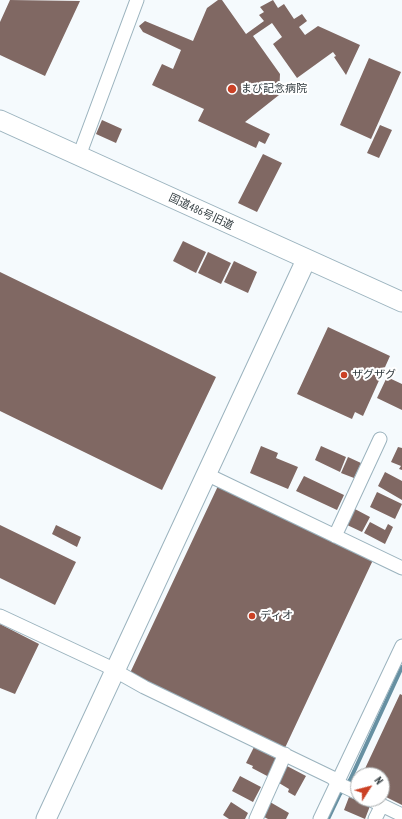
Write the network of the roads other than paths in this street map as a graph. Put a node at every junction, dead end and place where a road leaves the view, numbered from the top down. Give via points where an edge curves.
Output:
1 (137, 0) edge
2 (0, 120) edge
3 (79, 156) junction
4 (306, 260) junction
5 (402, 302) edge
6 (380, 439) dead end
7 (206, 474) junction
8 (335, 536) junction
9 (402, 568) edge
10 (0, 616) edge
11 (402, 646) edge
12 (114, 670) junction
13 (285, 754) junction
14 (346, 787) edge
15 (381, 807) edge
16 (386, 807) edge
17 (402, 814) edge
18 (46, 819) edge
19 (256, 819) edge
20 (320, 819) edge
21 (375, 819) edge

1 - 3 street
2 - 3 street, 国道486号旧道
3 - 4 street, 国道486号旧道
4 - 5 street, 国道486号旧道
4 - 7 street
6 - 8 street
7 - 8 street
7 - 12 street
8 - 9 street
10 - 12 street
11 - 14 street
12 - 13 street via 144,687
12 - 18 street
13 - 14 street via 332,776
13 - 19 street
14 - 20 street
15 - 21 street
16 - 17 street

